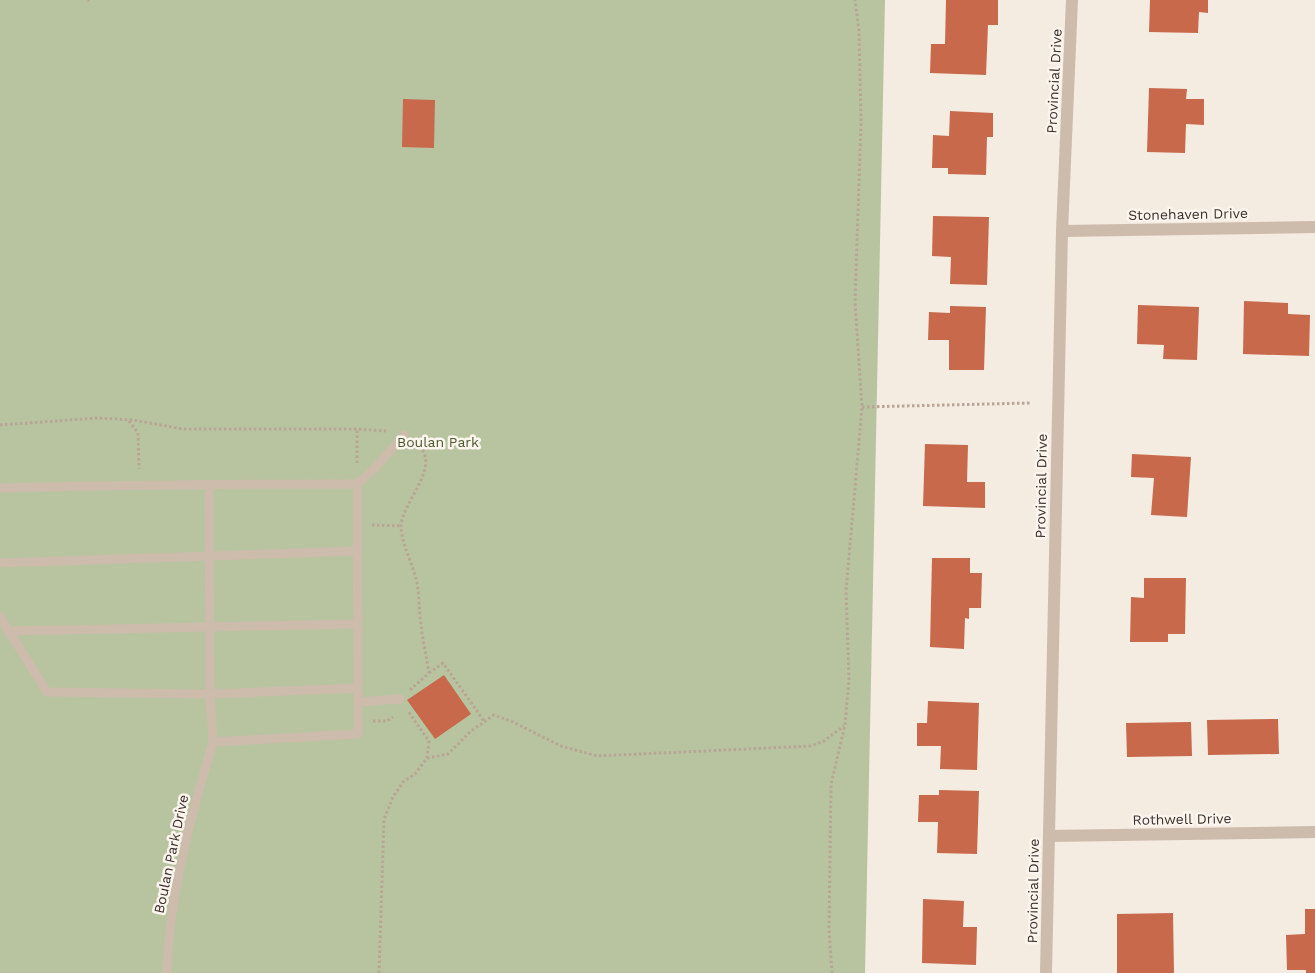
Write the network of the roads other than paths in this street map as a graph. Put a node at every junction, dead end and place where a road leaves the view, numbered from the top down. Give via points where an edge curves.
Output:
1 (1072, 0) edge
2 (1315, 227) edge
3 (1062, 231) junction
4 (404, 436) road end
5 (209, 484) junction
6 (357, 484) junction
7 (0, 488) edge
8 (357, 552) junction
9 (209, 556) junction
10 (0, 563) edge
11 (0, 617) edge
12 (358, 624) junction
13 (210, 627) junction
14 (8, 630) junction
15 (358, 688) junction
16 (210, 694) junction
17 (400, 699) road end
18 (358, 702) junction
19 (213, 742) junction
20 (1315, 832) edge
21 (1049, 836) junction
22 (167, 973) edge
23 (1046, 973) edge

1 - 3 street, Provincial Drive
2 - 3 street, Stonehaven Drive
3 - 21 street, Provincial Drive
4 - 6 lane
5 - 6 lane
5 - 7 lane
5 - 9 lane
6 - 8 lane
8 - 9 lane
8 - 12 lane
9 - 10 lane
9 - 13 lane
11 - 14 lane
12 - 13 lane
12 - 15 lane
13 - 14 lane
13 - 16 lane
14 - 16 lane via 47,692
15 - 16 lane
15 - 18 lane
16 - 19 lane
17 - 18 lane
18 - 19 lane via 358,734
19 - 22 lane, Boulan Park Drive via 194,806 168,936
20 - 21 street, Rothwell Drive
21 - 23 street, Provincial Drive

